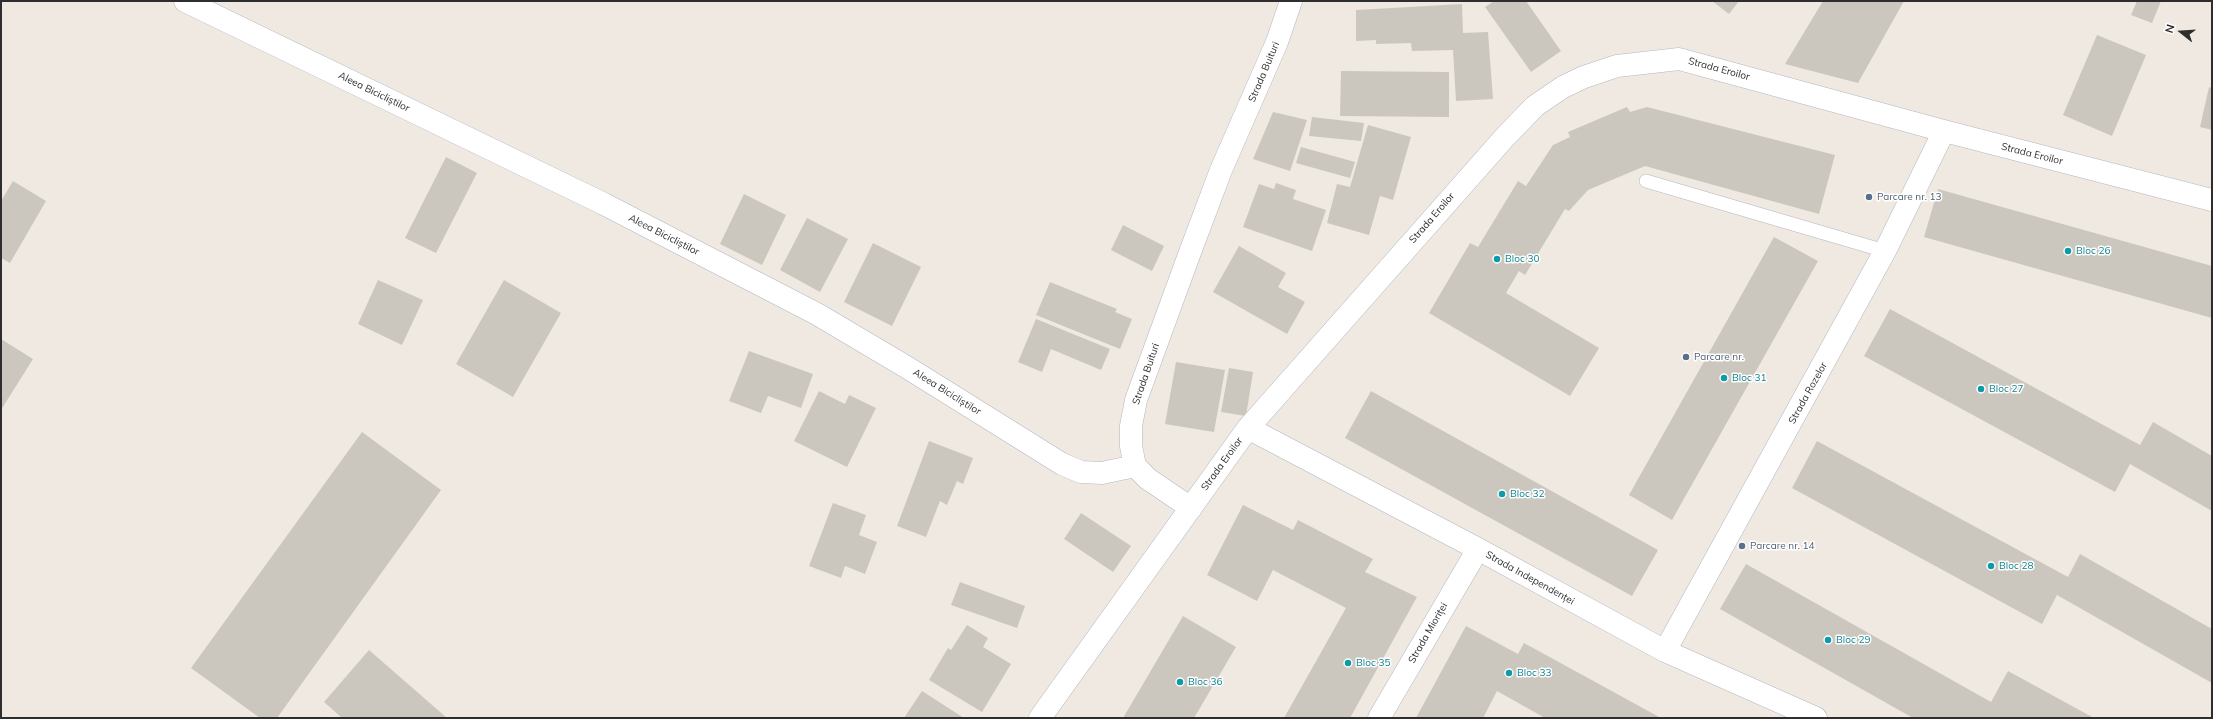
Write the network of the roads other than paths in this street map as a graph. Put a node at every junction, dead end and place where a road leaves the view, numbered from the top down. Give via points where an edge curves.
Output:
1 (185, 1) edge
2 (1291, 1) edge
3 (1944, 131) junction
4 (1646, 181) dead end
5 (2212, 200) edge
6 (1885, 251) junction
7 (1248, 428) junction
8 (1135, 466) junction
9 (1191, 508) junction
10 (1478, 549) junction
11 (1665, 651) junction
12 (1040, 718) edge
13 (1379, 718) edge
14 (1816, 718) edge

1 - 8 street, Aleea Bicicliștilor via 604,204 810,311 908,368 1062,464 1081,472 1102,473
2 - 8 street, Strada Buituri via 1277,42 1221,170 1136,400 1131,426
3 - 5 street, Strada Eroilor
3 - 6 street, Strada Rozelor
3 - 7 street, Strada Eroilor via 1679,58 1617,66 1584,77 1535,106 1500,142
4 - 6 lane
6 - 11 street, Strada Rozelor
7 - 9 street, Strada Eroilor
7 - 10 street, Strada Independenței
8 - 9 street
9 - 12 street
10 - 11 street, Strada Independenței
10 - 13 street, Strada Mioriței
11 - 14 street, Strada Independenței

